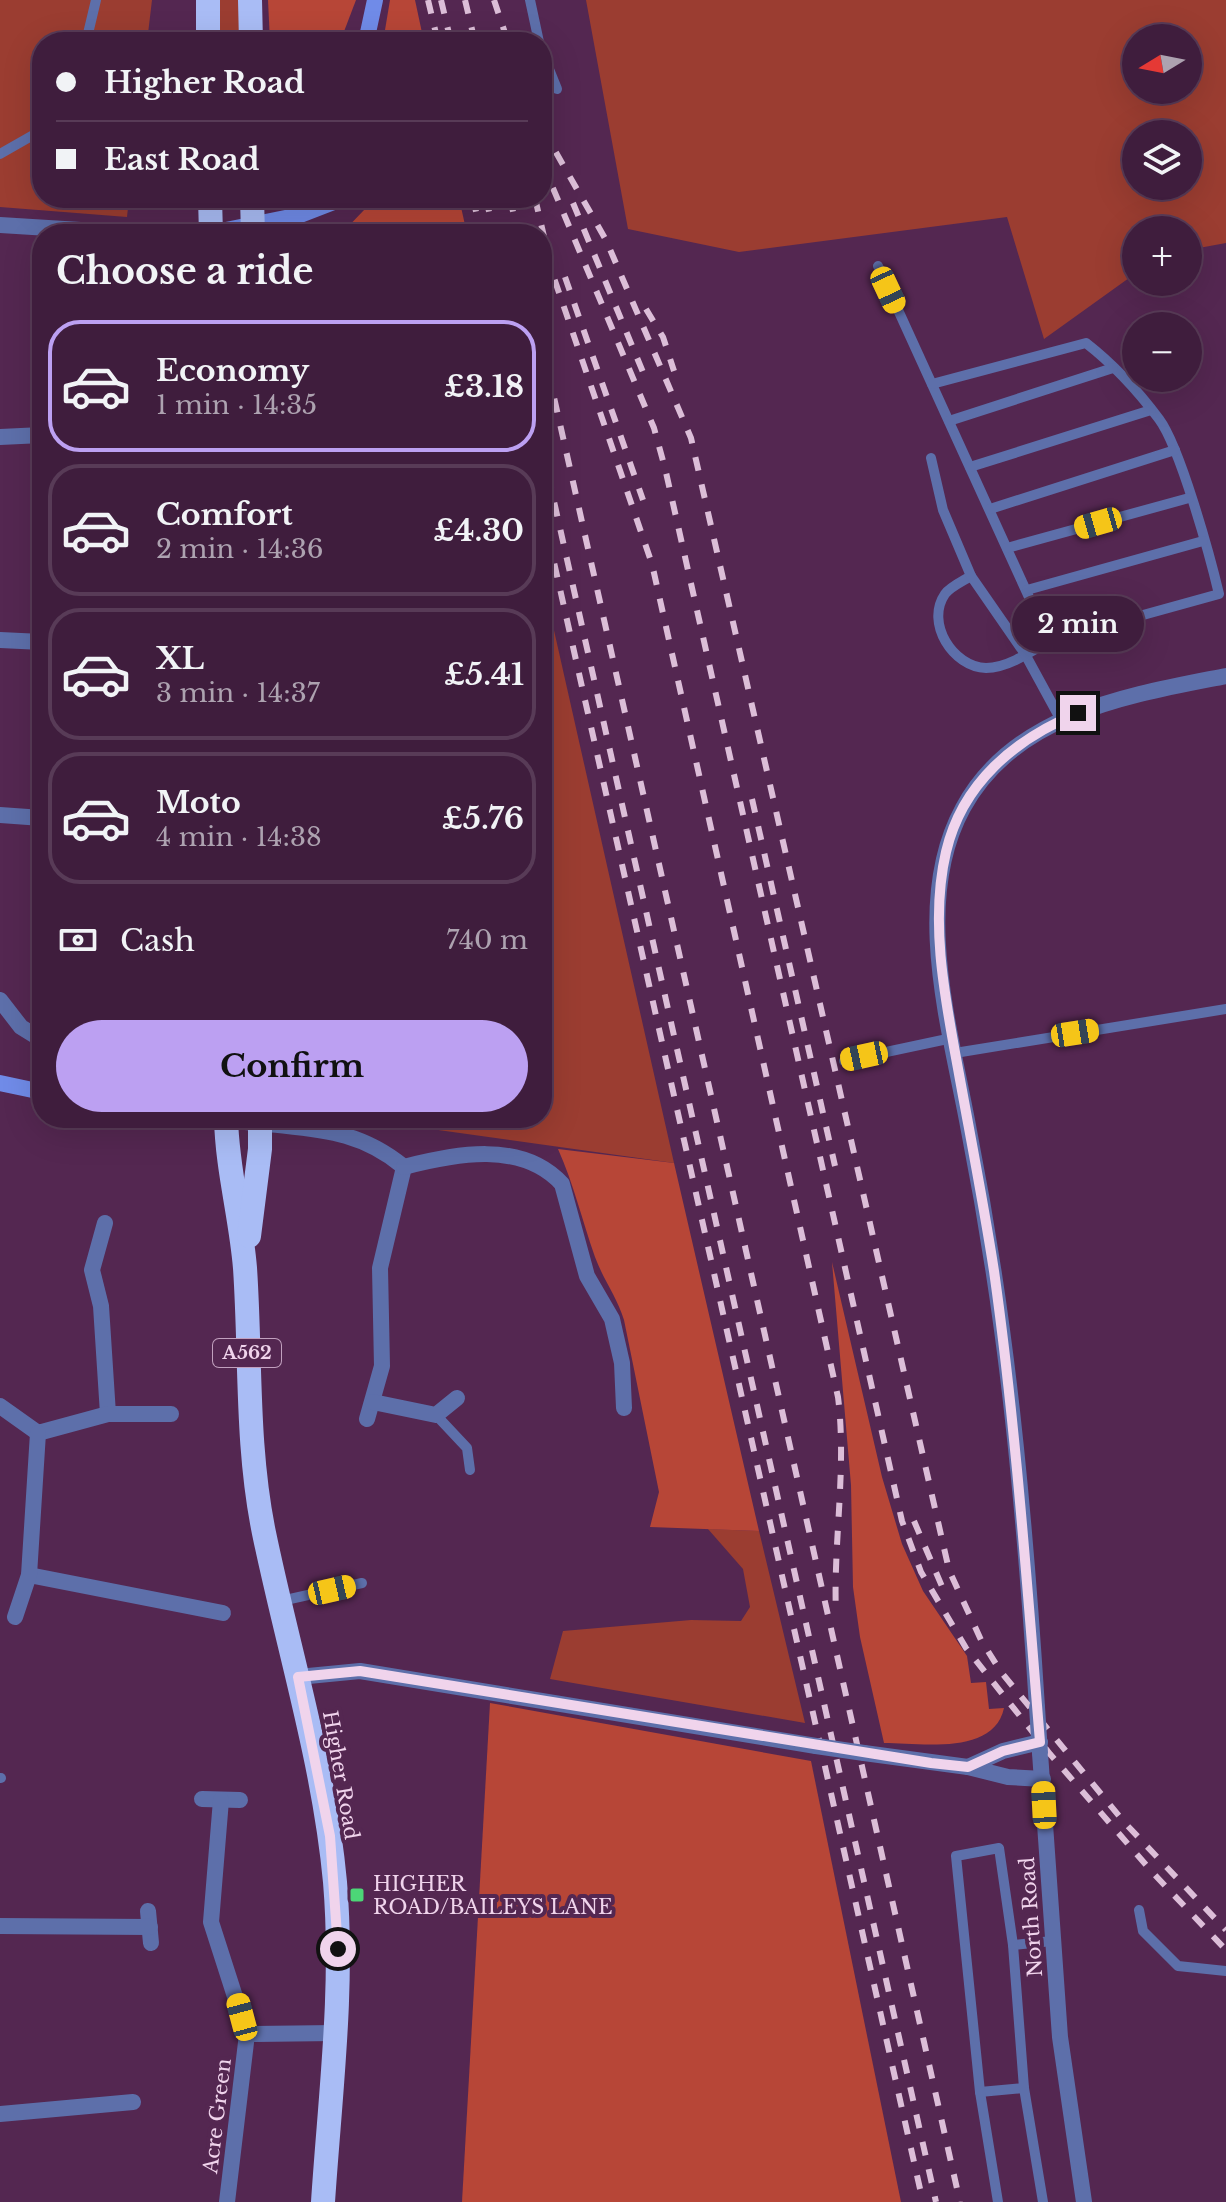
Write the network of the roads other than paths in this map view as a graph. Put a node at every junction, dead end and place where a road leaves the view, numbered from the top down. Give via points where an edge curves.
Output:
1 (96, 0) edge
2 (208, 0) edge
3 (250, 0) edge
4 (375, 0) edge
5 (530, 0) edge
6 (88, 32) edge
7 (208, 32) edge
8 (251, 32) edge
9 (368, 32) edge
10 (537, 32) edge
11 (552, 77) edge
12 (557, 89) dead end
13 (32, 136) edge
14 (0, 154) edge
15 (318, 208) edge
16 (272, 224) edge
17 (0, 225) edge
18 (32, 227) edge
19 (878, 266) dead end
20 (1113, 368) junction
21 (932, 384) junction
22 (1151, 410) junction
23 (949, 421) junction
24 (32, 435) edge
25 (0, 437) edge
26 (1175, 450) junction
27 (931, 458) dead end
28 (970, 467) junction
29 (1189, 498) junction
30 (990, 509) junction
31 (1203, 541) junction
32 (1007, 548) junction
33 (971, 576) junction
34 (1027, 590) junction
35 (0, 640) edge
36 (1049, 641) junction
37 (32, 642) edge
38 (1025, 654) junction
39 (1226, 676) edge
40 (1061, 720) junction
41 (0, 815) edge
42 (32, 817) edge
43 (0, 1000) edge
44 (1226, 1009) edge
45 (32, 1034) edge
46 (954, 1045) junction
47 (844, 1061) dead end
48 (0, 1083) edge
49 (32, 1090) edge
50 (226, 1128) edge
51 (259, 1128) edge
52 (303, 1128) edge
53 (404, 1167) junction
54 (105, 1223) dead end
55 (245, 1266) junction
56 (457, 1398) dead end
57 (373, 1402) junction
58 (0, 1406) edge
59 (624, 1408) dead end
60 (108, 1414) junction
61 (171, 1414) dead end
62 (436, 1415) junction
63 (367, 1419) dead end
64 (38, 1433) junction
65 (470, 1470) dead end
66 (29, 1575) junction
67 (362, 1583) dead end
68 (281, 1601) junction
69 (223, 1613) dead end
70 (15, 1617) dead end
71 (298, 1677) junction
72 (1038, 1746) junction
73 (968, 1767) junction
74 (1043, 1779) junction
75 (202, 1799) dead end
76 (221, 1800) junction
77 (240, 1800) dead end
78 (1139, 1910) dead end
79 (0, 1926) edge
80 (150, 1927) dead end
81 (1052, 1941) junction
82 (1013, 1945) junction
83 (1226, 1971) edge
84 (335, 2033) junction
85 (247, 2034) junction
86 (1024, 2088) junction
87 (980, 2092) junction
88 (133, 2102) dead end
89 (0, 2114) edge
90 (227, 2202) edge
91 (323, 2202) edge
92 (998, 2202) edge
93 (1043, 2202) edge
94 (1084, 2202) edge

1 - 6 lane
2 - 7 highway
3 - 8 highway
4 - 9 street
5 - 10 lane
11 - 12 lane
13 - 14 lane
15 - 16 street
17 - 18 street
19 - 21 lane
20 - 21 lane via 1082,343
20 - 22 lane
20 - 23 lane
21 - 23 lane
22 - 26 lane
22 - 28 lane
23 - 28 lane
24 - 25 street
26 - 29 lane
26 - 30 lane
27 - 33 lane via 943,510
28 - 30 lane
29 - 31 lane
29 - 32 lane
30 - 32 lane
31 - 34 lane
31 - 36 lane via 1218,595
32 - 34 lane
33 - 38 lane
33 - 38 lane via 946,593 939,612 944,643 968,664 982,668
34 - 36 lane
35 - 37 street
36 - 38 lane
38 - 40 lane
39 - 40 street, North Road via 1125,697
40 - 46 street, North Road via 1004,756 982,779 954,827 943,868 939,932
41 - 42 street
43 - 45 street
44 - 46 lane
46 - 47 lane
46 - 72 street, North Road, bridge via 1003,1333
48 - 49 street
50 - 55 highway, Higher Road / A562
51 - 55 highway, Higher Road / A562
52 - 53 street via 368,1141
53 - 57 street via 380,1268 382,1366
53 - 59 street via 469,1152 529,1162 562,1184 587,1276 612,1319 622,1363
54 - 60 street via 92,1270 101,1306
55 - 68 highway, Higher Road / A562 via 255,1483
56 - 62 street
57 - 62 street
57 - 63 street
58 - 64 street
60 - 61 street
60 - 64 street
62 - 65 lane via 467,1448
64 - 66 street
66 - 69 street
66 - 70 street
67 - 68 lane
68 - 71 highway, Higher Road / A562
71 - 73 street, bridge via 360,1671
71 - 84 highway, Higher Road / A562 via 335,1882
72 - 73 street
72 - 74 street, North Road
73 - 74 street
74 - 81 street, North Road
75 - 76 street
76 - 77 street
76 - 85 street, Acre Green via 211,1922
78 - 83 lane via 1143,1931 1178,1966
79 - 80 street
81 - 82 lane
81 - 94 street, North Road
82 - 86 lane
82 - 87 lane via 999,1848 956,1856
84 - 85 street, Acre Green
84 - 91 highway, Higher Road / A562
85 - 90 street, Acre Green
86 - 87 lane
86 - 93 lane
87 - 92 lane
88 - 89 street

